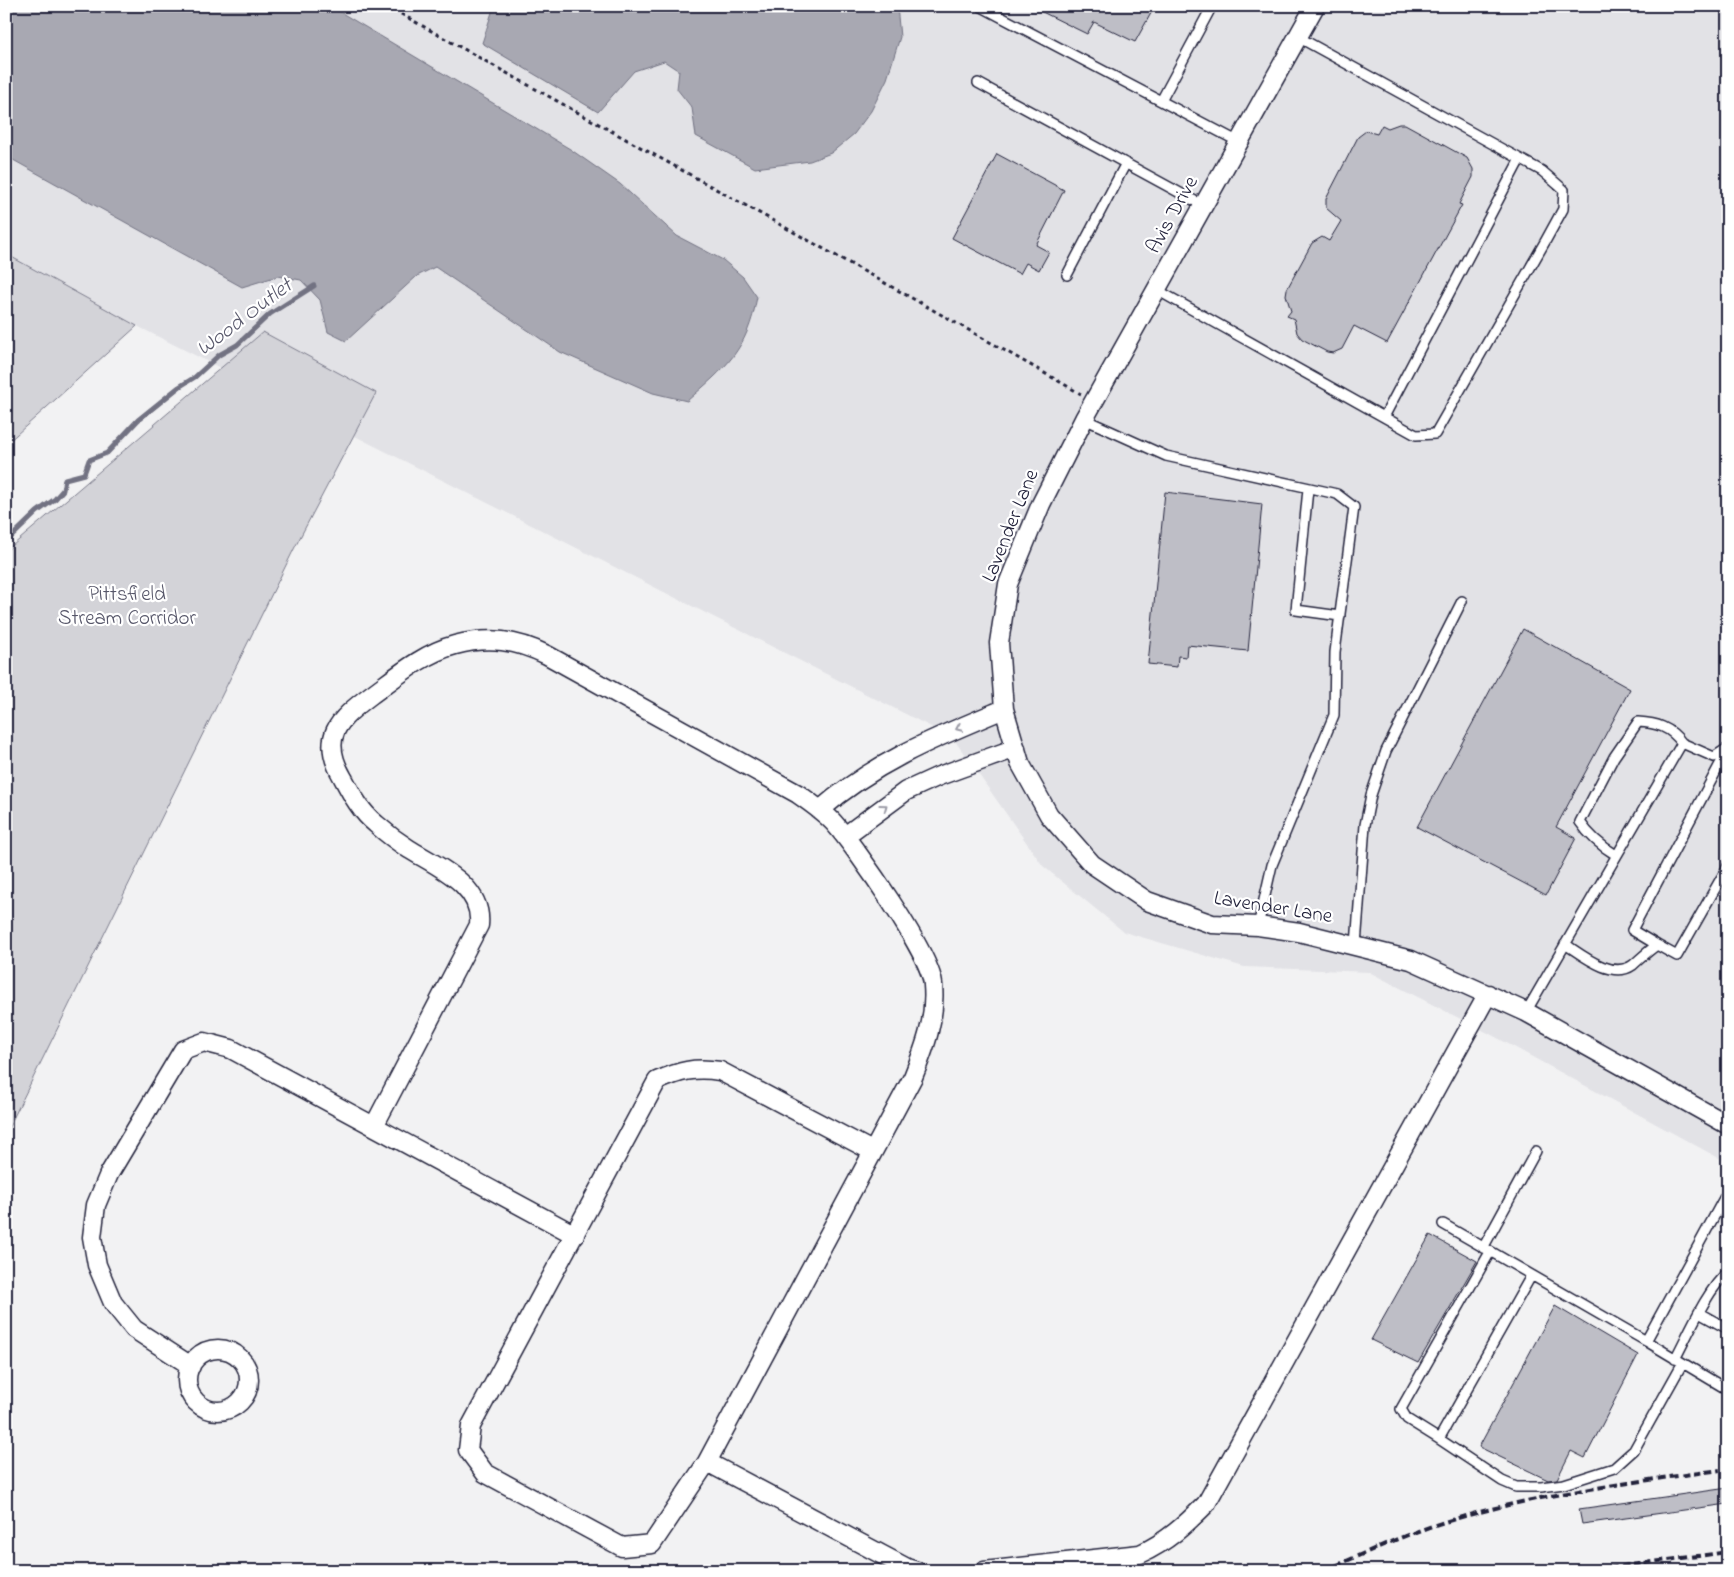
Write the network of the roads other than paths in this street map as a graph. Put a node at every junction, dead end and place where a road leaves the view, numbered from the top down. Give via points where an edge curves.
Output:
1 (980, 6) edge
2 (1212, 6) edge
3 (1315, 6) edge
4 (990, 9) edge
5 (1298, 37) junction
6 (978, 83) dead end
7 (1160, 101) junction
8 (1239, 142) junction
9 (1520, 159) junction
10 (1126, 163) junction
11 (1204, 206) junction
12 (1067, 275) dead end
13 (1157, 290) junction
14 (1384, 417) junction
15 (1084, 419) junction
16 (1072, 446) joint
17 (1308, 489) junction
18 (1462, 601) dead end
19 (1340, 616) junction
20 (1004, 709) junction
21 (1682, 743) junction
22 (1016, 748) junction
23 (1728, 748) edge
24 (820, 810) junction
25 (845, 836) junction
26 (1616, 855) junction
27 (1728, 866) edge
28 (1258, 926) junction
29 (1564, 944) junction
30 (1356, 945) junction
31 (1658, 945) junction
32 (1488, 994) junction
33 (1526, 1012) junction
34 (1728, 1125) edge
35 (374, 1126) junction
36 (872, 1151) junction
37 (1536, 1151) dead end
38 (1728, 1191) edge
39 (1443, 1224) dead end
40 (575, 1235) junction
41 (1486, 1250) junction
42 (1728, 1272) edge
43 (1531, 1276) junction
44 (1699, 1313) junction
45 (1728, 1329) edge
46 (1646, 1341) junction
47 (1678, 1362) junction
48 (191, 1366) dead end
49 (1728, 1390) edge
50 (1440, 1439) junction
51 (707, 1462) junction
52 (917, 1571) edge
53 (984, 1571) edge

1 - 4 lane
2 - 7 lane
3 - 5 street, Avis Drive
4 - 7 lane
5 - 8 street, Avis Drive
5 - 9 lane
6 - 10 lane
7 - 8 lane
8 - 11 street, Avis Drive
9 - 14 lane
9 - 14 lane via 1542,171 1564,190 1563,209 1434,434 1416,435
10 - 11 lane
10 - 12 lane
11 - 13 street, Avis Drive
13 - 14 lane
13 - 15 street, Avis Drive
15 - 16 street, Avis Drive
15 - 17 lane via 1166,456
16 - 20 street, Lavender Lane via 1041,504 1008,584 999,643
17 - 19 lane via 1337,494 1354,506
17 - 19 lane via 1296,610
18 - 30 lane via 1386,751 1371,795 1365,825
19 - 28 lane via 1335,652 1334,715 1272,865
20 - 22 street, Lavender Lane
20 -> 24 street via 886,762
21 - 23 lane via 1714,757
21 - 26 lane
21 - 26 lane via 1674,733 1655,723 1638,722 1614,757 1580,822 1600,846
25 -> 22 street via 906,791
22 - 28 street, Lavender Lane via 1020,763 1049,815 1092,864 1147,901 1212,924
23 - 31 lane via 1632,930
24 - 25 street
24 - 35 street via 790,790 529,646 479,639 453,645 399,675 348,712 330,748 336,768 358,806 407,848 457,878 472,895 480,913 479,925
25 - 36 street via 923,954 934,983 928,1038 913,1078
26 - 29 lane
27 - 31 lane via 1677,956
28 - 30 street, Lavender Lane
29 - 31 lane via 1610,970 1631,966 1646,951
29 - 33 lane
30 - 32 street, Lavender Lane via 1412,960
32 - 33 street, Lavender Lane
32 - 53 street via 1206,1504 1181,1530 1140,1554
33 - 34 street, Lavender Lane
35 - 40 street
35 - 48 street via 231,1049 204,1042 183,1050 109,1174 96,1205 92,1237 97,1265 113,1303 134,1330
36 - 40 street via 720,1071 699,1068 676,1073 657,1081
36 - 51 street
37 - 41 lane
38 - 46 lane
39 - 41 lane
40 - 51 street via 471,1426 468,1450 484,1473 622,1547 652,1544
41 - 43 lane
41 - 50 lane via 1401,1408 1407,1419
42 - 44 lane
43 - 46 lane
43 - 50 lane
44 - 45 lane
44 - 47 lane
46 - 47 lane
47 - 49 lane
47 - 50 lane via 1634,1450 1614,1468 1564,1484 1516,1487 1502,1482
51 - 52 street

